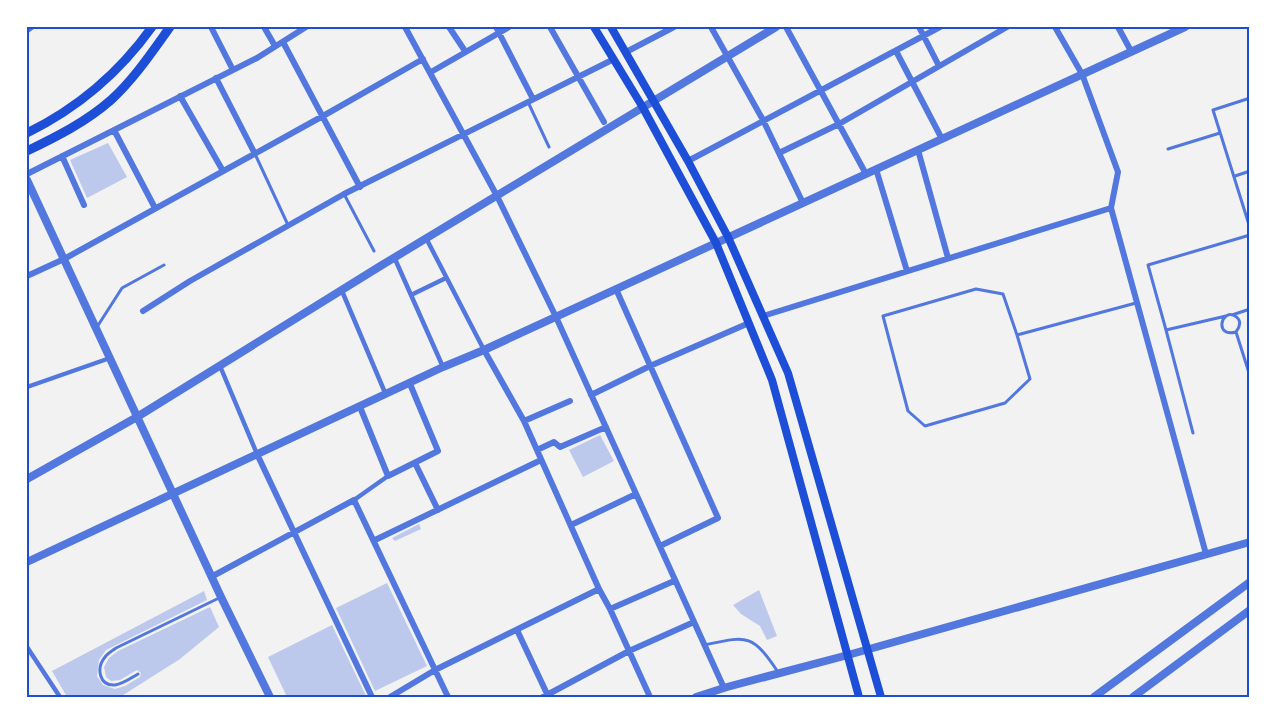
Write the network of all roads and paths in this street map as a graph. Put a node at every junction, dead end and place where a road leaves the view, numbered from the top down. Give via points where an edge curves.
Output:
1 (34, 27) edge
2 (152, 27) edge
3 (170, 27) edge
4 (211, 27) edge
5 (264, 27) edge
6 (306, 27) edge
7 (405, 27) edge
8 (449, 27) edge
9 (509, 27) edge
10 (550, 27) edge
11 (594, 27) edge
12 (611, 27) edge
13 (674, 27) edge
14 (711, 27) edge
15 (776, 27) edge
16 (786, 27) edge
17 (919, 27) edge
18 (940, 27) edge
19 (1007, 27) edge
20 (1055, 27) edge
21 (1118, 27) edge
22 (1184, 27) edge
23 (498, 30) edge
24 (27, 32) edge
25 (924, 36) junction
26 (283, 42) junction
27 (275, 46) junction
28 (465, 51) junction
29 (896, 51) junction
30 (1131, 51) junction
31 (626, 52) junction
32 (728, 56) junction
33 (614, 58) junction
34 (423, 59) junction
35 (939, 66) junction
36 (233, 70) junction
37 (430, 72) junction
38 (1082, 74) junction
39 (216, 78) junction
40 (579, 78) junction
41 (912, 81) junction
42 (821, 90) junction
43 (180, 96) junction
44 (1250, 98) edge
45 (530, 100) junction
46 (654, 100) junction
47 (642, 106) junction
48 (323, 116) junction
49 (763, 120) junction
50 (604, 122) dead end
51 (839, 124) junction
52 (114, 130) junction
53 (1220, 133) junction
54 (27, 134) edge
55 (463, 136) junction
56 (942, 139) junction
57 (549, 147) dead end
58 (1168, 149) dead end
59 (918, 150) junction
60 (27, 151) edge
61 (779, 153) junction
62 (255, 154) junction
63 (62, 156) junction
64 (688, 161) junction
65 (876, 169) junction
66 (223, 171) junction
67 (1250, 171) edge
68 (27, 174) edge
69 (866, 174) junction
70 (1234, 176) junction
71 (27, 180) edge
72 (360, 187) junction
73 (344, 194) junction
74 (497, 196) junction
75 (803, 203) junction
76 (84, 205) dead end
77 (155, 208) junction
78 (1111, 208) junction
79 (288, 226) junction
80 (1250, 228) edge
81 (1250, 236) edge
82 (728, 237) junction
83 (426, 238) junction
84 (716, 243) junction
85 (374, 251) dead end
86 (948, 258) junction
87 (64, 259) junction
88 (395, 259) junction
89 (164, 265) dead end
90 (906, 271) junction
91 (27, 276) edge
92 (446, 278) junction
93 (616, 289) junction
94 (342, 291) junction
95 (411, 295) junction
96 (1136, 303) junction
97 (1250, 309) edge
98 (142, 311) dead end
99 (1232, 315) junction
100 (763, 316) junction
101 (1226, 316) junction
102 (556, 317) junction
103 (749, 323) junction
104 (96, 328) junction
105 (1166, 330) junction
106 (1236, 332) junction
107 (1017, 335) junction
108 (484, 350) junction
109 (110, 358) junction
110 (220, 366) junction
111 (650, 366) junction
112 (443, 367) junction
113 (1250, 376) edge
114 (410, 384) junction
115 (27, 387) edge
116 (386, 395) junction
117 (591, 395) junction
118 (570, 401) dead end
119 (360, 407) junction
120 (137, 417) junction
121 (524, 422) junction
122 (606, 427) junction
123 (804, 428) junction
124 (787, 433) junction
125 (1193, 433) dead end
126 (537, 450) junction
127 (257, 454) junction
128 (541, 460) junction
129 (415, 463) junction
130 (388, 476) junction
131 (27, 479) edge
132 (173, 493) junction
133 (636, 494) junction
134 (354, 500) junction
135 (438, 510) junction
136 (571, 525) junction
137 (294, 533) junction
138 (375, 540) junction
139 (1250, 542) edge
140 (660, 546) junction
141 (1206, 554) junction
142 (28, 559) edge
143 (211, 577) junction
144 (675, 581) junction
145 (1250, 582) edge
146 (598, 589) junction
147 (221, 597) junction
148 (610, 609) junction
149 (1250, 610) edge
150 (694, 622) junction
151 (517, 630) junction
152 (704, 645) junction
153 (27, 647) edge
154 (867, 649) junction
155 (629, 651) junction
156 (848, 655) junction
157 (435, 670) junction
158 (779, 673) junction
159 (138, 674) dead end
160 (724, 688) junction
161 (58, 695) edge
162 (51, 696) edge
163 (546, 696) edge
164 (270, 697) edge
165 (372, 697) edge
166 (390, 697) edge
167 (448, 697) edge
168 (650, 697) edge
169 (696, 697) edge
170 (860, 697) edge
171 (881, 697) edge
172 (1094, 697) edge
173 (1133, 697) edge

1 - 24 lane
2 - 54 main road via 99,87
3 - 60 main road via 111,100 78,124
4 - 36 street
5 - 27 street
6 - 26 street
7 - 34 street
8 - 28 street
9 - 23 street
10 - 40 street
11 - 33 main road
12 - 31 main road
13 - 31 street
14 - 32 street
15 - 32 street
16 - 42 street
17 - 25 street
18 - 25 street
19 - 35 street
20 - 38 street
21 - 30 street
22 - 30 street
23 - 28 street
23 - 45 street
25 - 29 street
25 - 35 street
26 - 27 street
26 - 48 street
27 - 36 street
28 - 37 street
29 - 41 street
29 - 42 street
30 - 38 street
31 - 46 main road
32 - 46 street
32 - 49 street
33 - 40 street
33 - 47 main road
34 - 37 street
34 - 48 street
35 - 41 street
36 - 39 street
37 - 55 street
38 - 56 street
38 - 78 street via 1118,172
39 - 43 street
39 - 62 street
40 - 45 street
40 - 50 street
41 - 51 street
41 - 56 street
42 - 49 street
42 - 51 street
43 - 52 street
43 - 66 street
44 - 53 lane via 1213,110
45 - 55 street
45 - 57 lane
46 - 47 street
46 - 64 main road
47 - 74 street
47 - 84 main road
48 - 62 street
48 - 72 street
49 - 61 street
49 - 64 street
51 - 61 street
51 - 69 street
52 - 63 street
52 - 77 street
53 - 58 lane
53 - 70 lane
55 - 72 street
55 - 74 street
56 - 59 street
59 - 65 street
59 - 86 street
61 - 75 street
62 - 66 street
62 - 79 lane
63 - 68 street
63 - 76 street
64 - 82 main road
65 - 69 street
65 - 90 street
66 - 77 street
67 - 70 lane
69 - 75 street
70 - 80 lane
71 - 87 street
72 - 73 street
73 - 79 street
73 - 85 lane
74 - 83 street
74 - 102 street
75 - 82 street
77 - 87 street
78 - 86 street
78 - 96 street
79 - 98 street
81 - 105 lane via 1148,265
82 - 84 street
82 - 100 main road
83 - 88 street
83 - 92 street
84 - 93 street
84 - 103 main road
86 - 90 street
87 - 91 street
87 - 104 street
88 - 94 street
88 - 95 street
89 - 104 lane via 122,288
90 - 100 street
92 - 95 street
92 - 108 street
93 - 102 street
93 - 111 street
94 - 110 street
94 - 116 street
95 - 112 street
96 - 107 lane
96 - 141 street
97 - 99 lane
99 - 101 lane
99 - 106 lane via 1240,322
100 - 123 main road via 788,373
101 - 105 lane
101 - 106 lane via 1222,321 1225,332
102 - 108 street
102 - 117 street
103 - 111 street
103 - 124 main road via 772,380
104 - 109 street
105 - 125 lane
106 - 113 lane
107 - 107 lane via 1003,294 976,289 883,316 908,411 925,426 1005,403 1030,379
108 - 112 street
108 - 121 street
109 - 115 street
109 - 120 street
110 - 120 street
110 - 127 street
111 - 117 street
111 - 140 street via 718,518
112 - 114 street
114 - 116 street
114 - 129 street via 438,451
116 - 119 street
117 - 122 street
118 - 121 street
119 - 127 street
119 - 130 street
120 - 131 street
120 - 132 street
121 - 126 street
122 - 126 street via 560,447 554,442
122 - 133 street
123 - 124 main road
123 - 154 main road
124 - 156 main road
126 - 128 street
127 - 132 street
127 - 137 street
128 - 135 street
128 - 136 street
129 - 130 street
129 - 135 street
130 - 134 street
132 - 142 street
132 - 143 street
133 - 136 street
133 - 140 street
134 - 137 street
134 - 138 street
135 - 138 street
136 - 146 street
137 - 143 street
137 - 165 street
138 - 157 street
139 - 141 street
140 - 144 street
141 - 154 street
143 - 147 street
144 - 148 street
144 - 150 street
145 - 172 street
146 - 148 street
146 - 151 street
147 - 159 lane via 116,648 100,664 101,678 108,684 115,685
147 - 164 street
148 - 155 street
149 - 173 street
150 - 152 street
150 - 155 street
151 - 157 street
151 - 163 street
152 - 158 lane via 745,639 758,644
152 - 160 street
153 - 161 street
154 - 156 street
154 - 171 main road
155 - 163 street
155 - 168 street
156 - 158 street
156 - 170 main road
157 - 166 street
157 - 167 street
158 - 160 street
160 - 169 street
161 - 162 street

